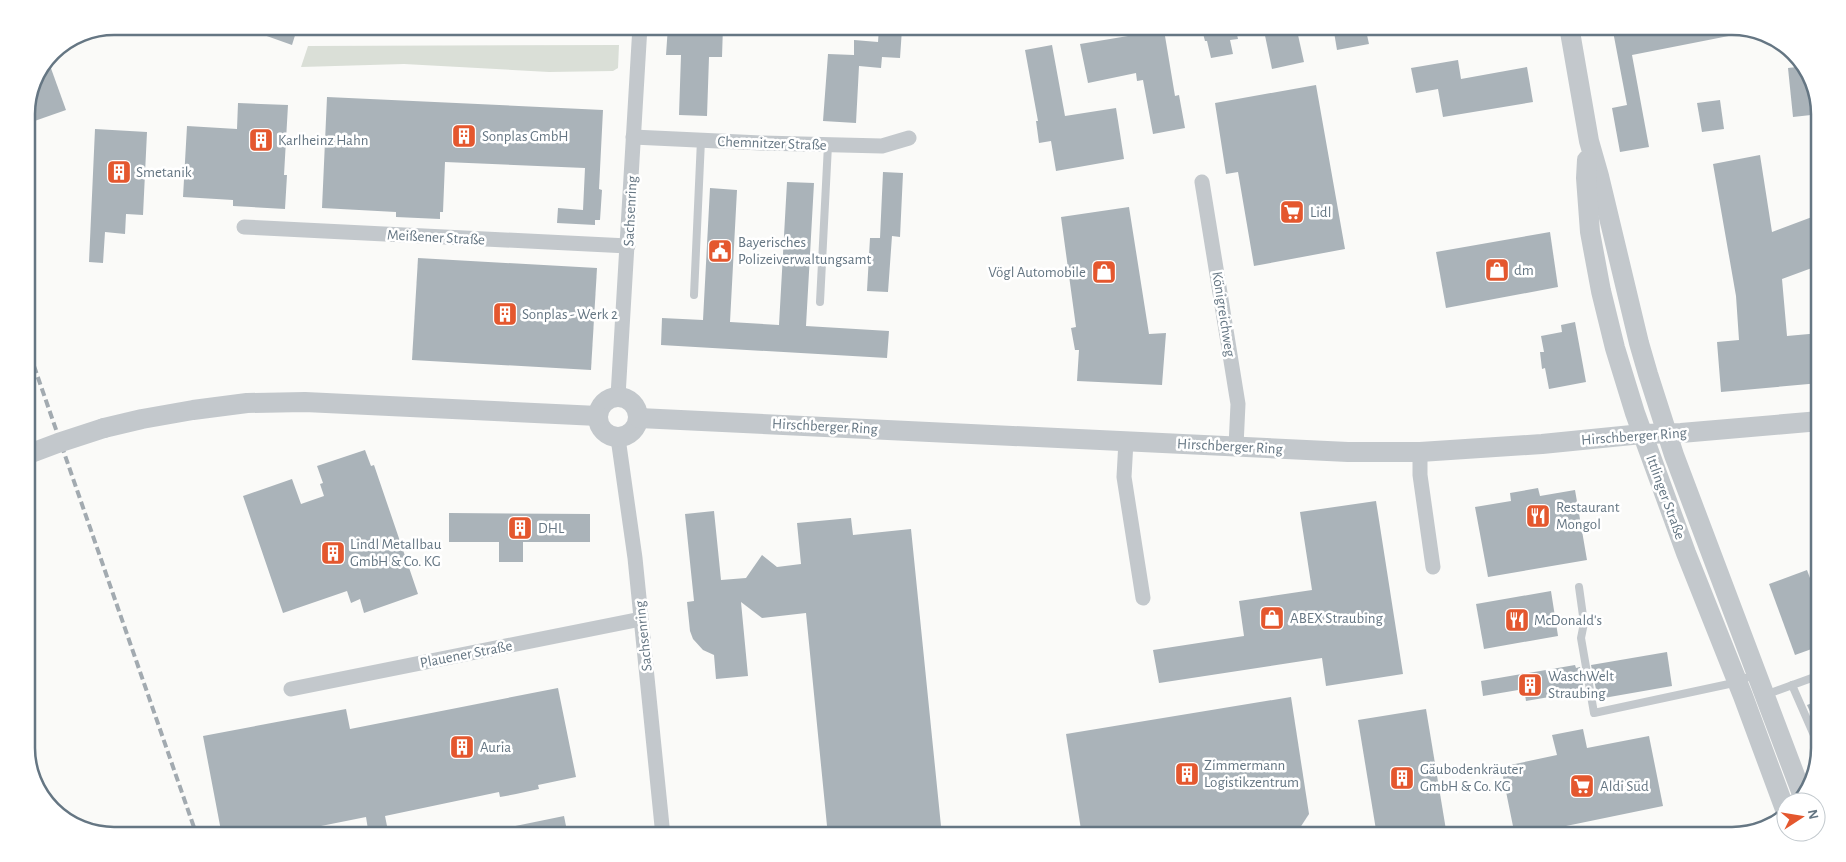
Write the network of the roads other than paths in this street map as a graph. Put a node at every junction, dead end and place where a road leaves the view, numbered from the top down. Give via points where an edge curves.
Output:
1 (640, 35) edge
2 (1571, 35) edge
3 (634, 136) junction
4 (909, 138) dead end
5 (701, 140) junction
6 (1589, 141) junction
7 (828, 145) junction
8 (1202, 182) dead end
9 (244, 227) dead end
10 (628, 246) junction
11 (694, 295) dead end
12 (820, 302) dead end
13 (618, 396) junction
14 (598, 416) junction
15 (639, 418) junction
16 (1811, 422) edge
17 (1668, 433) junction
18 (1642, 434) junction
19 (618, 438) junction
20 (1126, 441) junction
21 (1236, 446) junction
22 (35, 452) edge
23 (1420, 452) junction
24 (1433, 567) dead end
25 (1579, 587) dead end
26 (1143, 598) dead end
27 (641, 619) junction
28 (1758, 674) junction
29 (1811, 678) edge
30 (1738, 681) junction
31 (1792, 685) junction
32 (290, 689) dead end
33 (1765, 695) junction
34 (1811, 728) edge
35 (1800, 788) edge
36 (1779, 792) edge
37 (662, 827) edge

1 - 3 street, Sachsenring
2 - 6 street, Ittlinger Straße
3 - 5 street, Chemnitzer Straße
3 - 10 street, Sachsenring
4 - 7 street, Chemnitzer Straße via 882,146
5 - 7 street, Chemnitzer Straße
5 - 11 lane
6 - 17 street, Ittlinger Straße via 1639,342
6 - 18 street, Ittlinger Straße via 1587,187 1590,232 1615,348
7 - 12 lane
8 - 21 street, Königreichweg via 1238,404
9 - 10 street, Meißener Straße
10 - 13 street, Sachsenring
13 - 14 street via 604,402
13 - 15 street via 632,402
14 - 19 street via 600,427 607,435
14 - 22 street, bridge via 366,404 247,403 142,419
15 - 19 street via 633,431
15 - 20 street, Hirschberger Ring
16 - 17 street, Hirschberger Ring
17 - 18 street, Hirschberger Ring
17 - 28 street, Ittlinger Straße
18 - 23 street, Hirschberger Ring
18 - 30 street, Ittlinger Straße
19 - 27 street, Sachsenring
20 - 21 street, Hirschberger Ring
20 - 26 street via 1124,476
21 - 23 street, Hirschberger Ring
23 - 24 street via 1420,475
25 - 30 lane via 1584,623 1581,638 1594,713
27 - 32 street, Plauener Straße
27 - 37 street, Sachsenring
28 - 30 lane
28 - 33 street, Ittlinger Straße
29 - 31 lane
30 - 36 street, Ittlinger Straße
31 - 33 lane
31 - 34 lane
33 - 35 street, Ittlinger Straße

